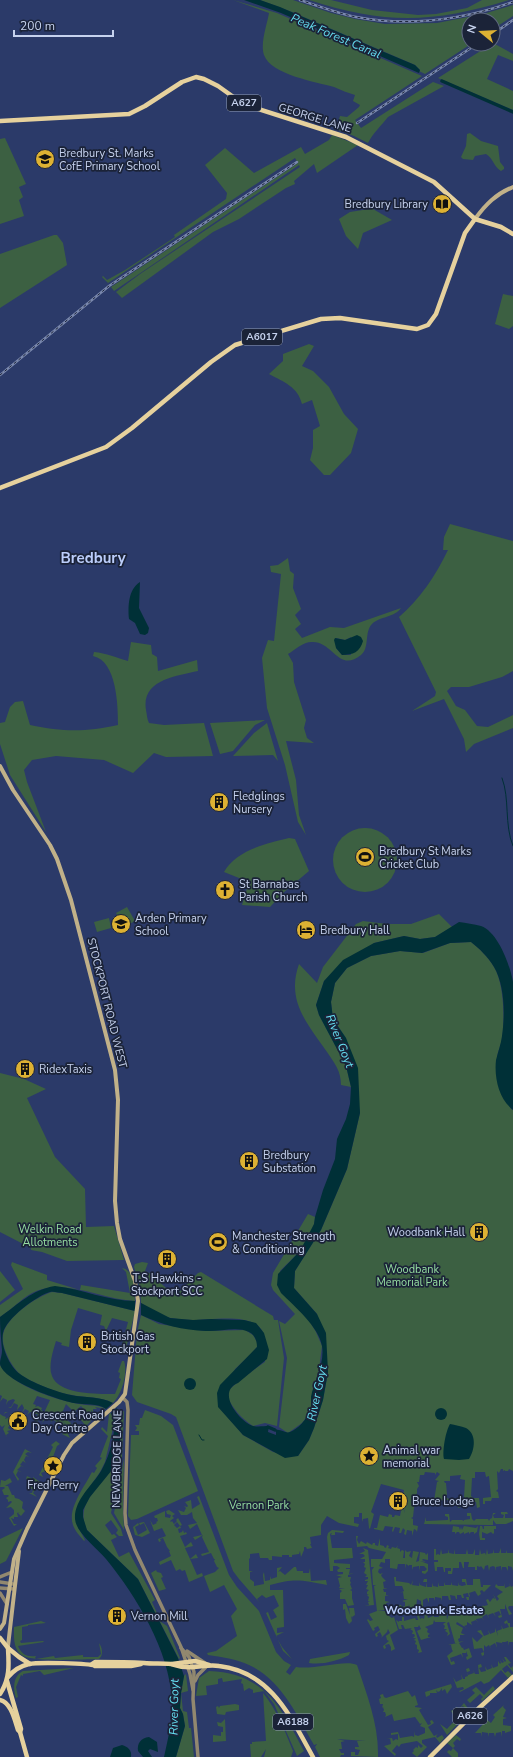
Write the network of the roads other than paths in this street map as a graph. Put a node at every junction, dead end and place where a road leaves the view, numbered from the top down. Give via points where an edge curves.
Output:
1 (0, 121) edge
2 (513, 187) edge
3 (475, 219) junction
4 (513, 234) edge
5 (0, 488) edge
6 (0, 766) edge
7 (128, 1263) joint
8 (123, 1398) junction
9 (19, 1549) junction
10 (12, 1572) junction
11 (0, 1577) edge
12 (0, 1582) edge
13 (12, 1584) junction
14 (0, 1588) edge
15 (12, 1589) junction
16 (0, 1593) edge
17 (6, 1604) junction
18 (0, 1629) edge
19 (0, 1638) edge
20 (8, 1647) junction
21 (181, 1647) junction
22 (189, 1662) junction
23 (30, 1664) junction
24 (181, 1665) junction
25 (209, 1665) junction
26 (191, 1667) junction
27 (513, 1677) edge
28 (8, 1679) junction
29 (193, 1690) junction
30 (0, 1694) edge
31 (0, 1700) edge
32 (20, 1732) junction
33 (27, 1757) edge
34 (198, 1757) edge
35 (313, 1757) edge
36 (430, 1757) edge

1 - 3 main road, GEORGE LANE / A627 via 129,114 186,79 196,77 218,86 252,107 360,143 434,182
2 - 3 main road via 492,198
3 - 4 main road, A627
3 - 5 main road, A6017 via 465,233 436,314 428,325 417,329 340,318 322,319 235,345 106,447
6 - 7 main road, STOCKPORT ROAD WEST via 20,802 55,854 71,900 99,1006 117,1082 115,1201 120,1239
7 - 8 main road, NEWBRIDGE LANE via 137,1292 137,1317
8 - 9 main road via 70,1446 29,1524
8 - 21 street, NEWBRIDGE LANE via 127,1402 128,1410 125,1513 127,1530
9 - 10 main road via 14,1558
9 - 13 main road
10 - 11 street
10 - 13 main road
12 - 13 street
13 - 15 main road
14 - 15 street
15 - 17 main road
15 - 20 main road
16 - 17 street
17 - 18 main road via 4,1623
19 - 20 main road
20 - 23 main road
20 - 28 main road
21 - 22 street, NEWBRIDGE LANE
21 - 25 street
22 - 24 main road, A6188
22 - 25 main road, A6188 via 200,1661
22 - 26 street, NEWBRIDGE LANE
23 - 24 main road, A6188 via 92,1664 121,1667 144,1664
23 - 28 main road, A6188 via 17,1668
24 - 26 main road, A6188
25 - 26 main road, A6188
25 - 29 street via 198,1675
25 - 35 main road, A6188 via 239,1670 263,1683 287,1712
26 - 29 street, NEWBRIDGE LANE via 194,1674
27 - 36 main road, A626
28 - 30 main road
28 - 32 main road
29 - 34 street, NEWBRIDGE LANE
31 - 32 main road via 8,1706
32 - 33 main road

